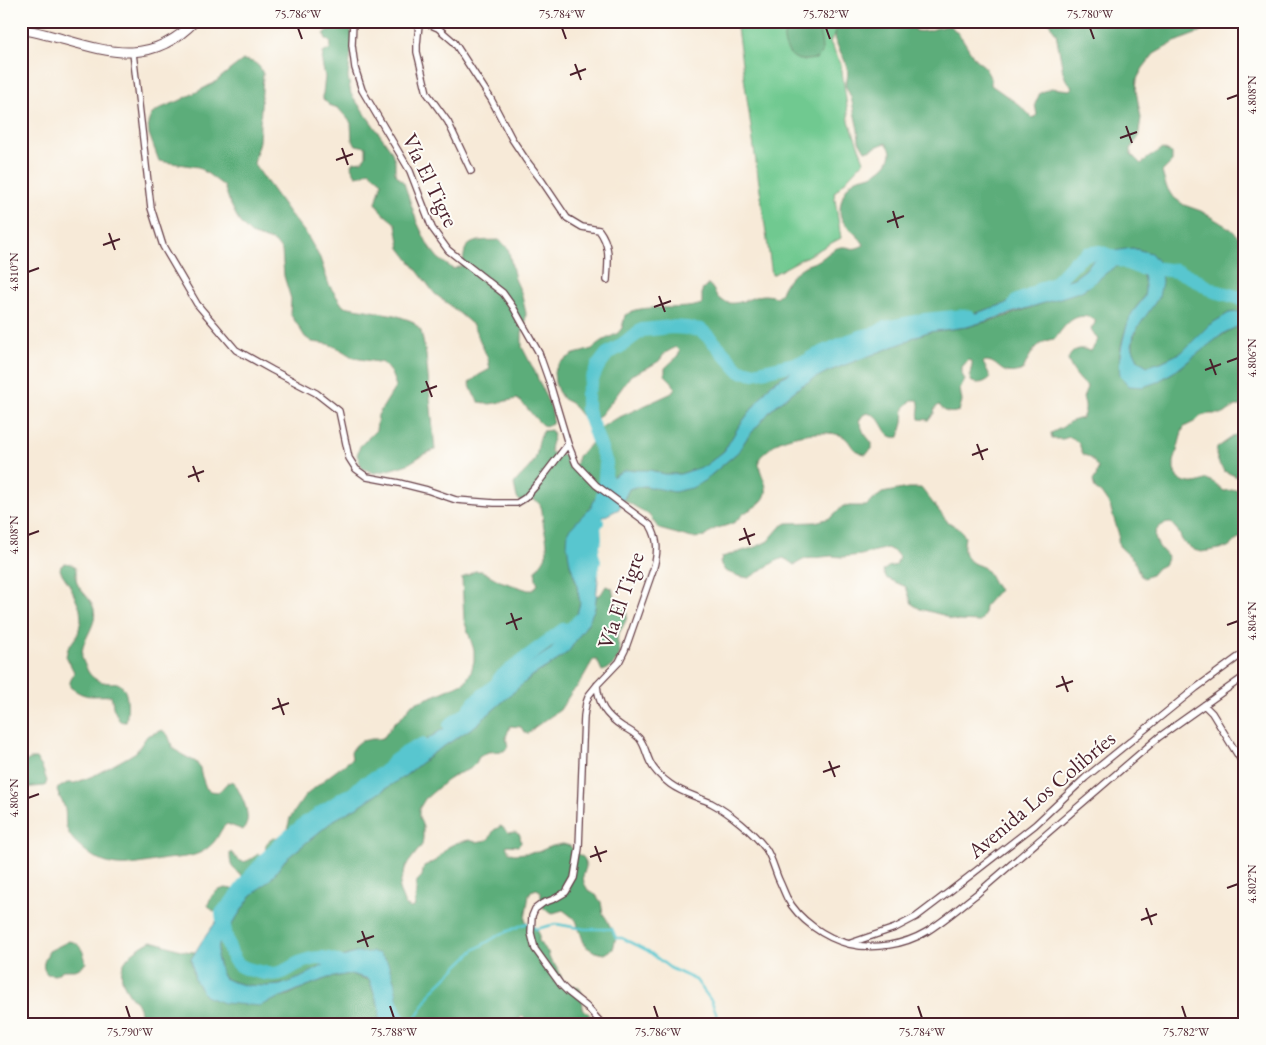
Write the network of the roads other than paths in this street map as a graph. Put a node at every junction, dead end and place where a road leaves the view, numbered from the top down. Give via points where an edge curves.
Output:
1 (196, 21) edge
2 (353, 21) edge
3 (421, 22) edge
4 (21, 29) edge
5 (132, 53) junction
6 (471, 171) dead end
7 (607, 280) dead end
8 (568, 444) junction
9 (1245, 652) edge
10 (1245, 676) edge
11 (596, 685) junction
12 (1204, 705) junction
13 (1245, 767) edge
14 (849, 944) junction
15 (602, 1024) edge

1 - 5 street via 164,45
2 - 8 street, Vía El Tigre via 353,53 362,90 410,170 432,228 448,250 503,292 513,307 539,354
3 - 6 street via 417,52 427,93 448,122
3 - 7 street via 438,28 454,42 492,99 512,139 567,218 600,230 608,251
4 - 5 street via 108,51
5 - 8 street via 151,208 163,246 197,304 236,350 316,393 339,411 348,458 356,469 367,477 408,485 456,500 517,503 539,482
8 - 11 street, Vía El Tigre via 576,464 596,485 650,525 657,541 656,559 625,650 619,662
9 - 14 street, Avenida Los Colibríes via 1085,778 1035,825 916,917
10 - 12 street, Avenida Los Colibríes
11 - 14 street, Avenida Los Colibríes via 606,714 640,739 661,777 727,812 739,822 767,850 788,899 803,919 831,938
11 - 15 street, Vía El Tigre via 585,709 579,848 574,878 566,892 535,909 531,933 534,949 561,985
12 - 13 street
12 - 14 street, Avenida Los Colibríes via 1159,738 978,893 925,933 882,946

